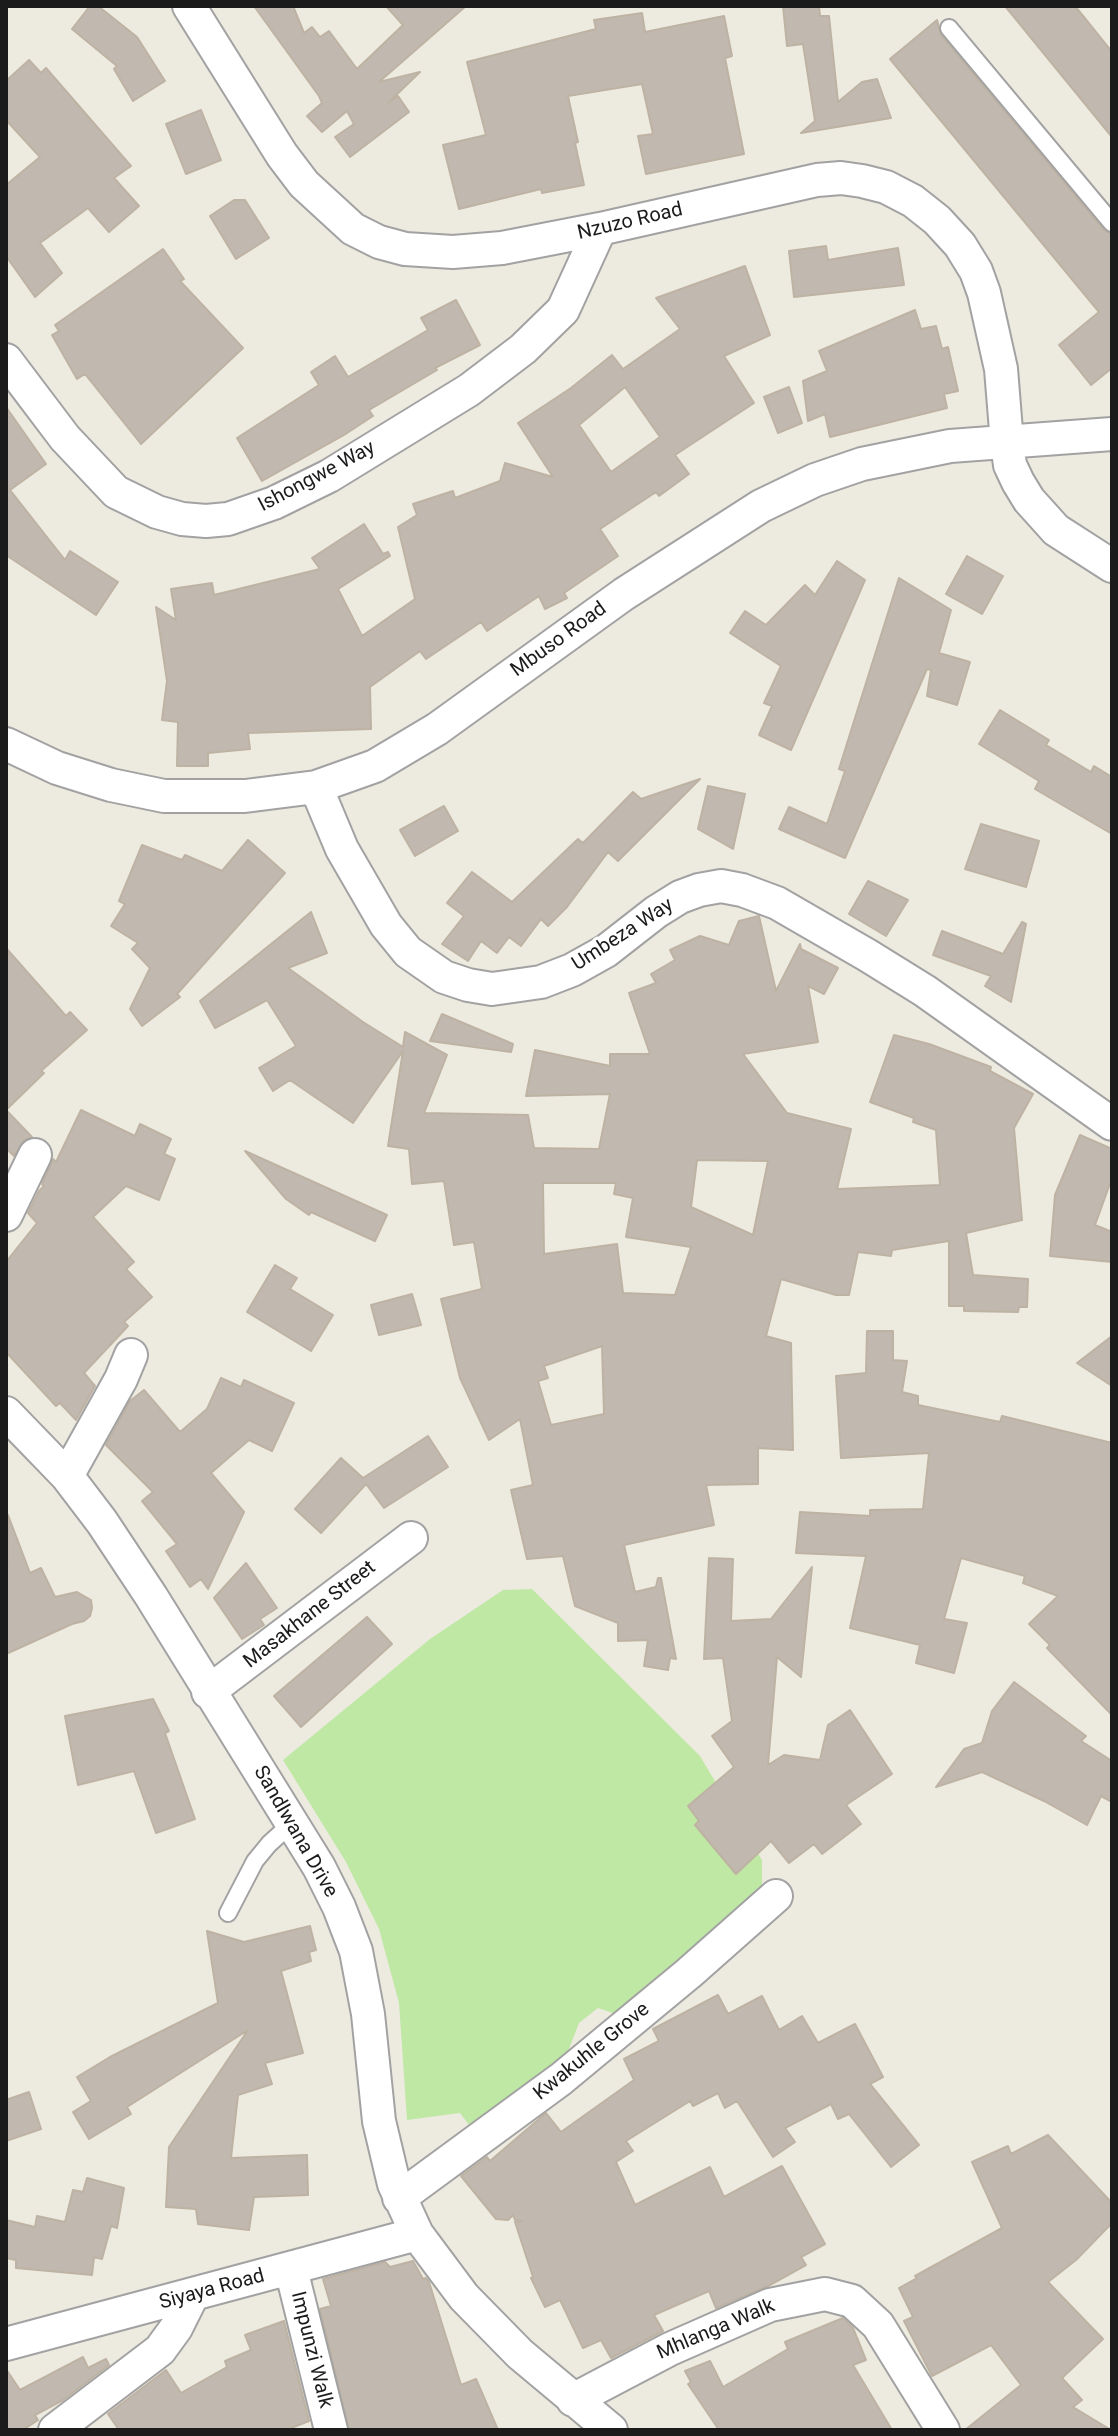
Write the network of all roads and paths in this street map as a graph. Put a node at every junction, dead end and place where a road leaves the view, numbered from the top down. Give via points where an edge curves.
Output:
1 (189, 6) edge
2 (949, 28) dead end
3 (1112, 223) edge
4 (600, 229) junction
5 (6, 360) edge
6 (1112, 434) edge
7 (1007, 443) junction
8 (1112, 566) edge
9 (6, 744) edge
10 (316, 787) junction
11 (1112, 1124) edge
12 (35, 1155) dead end
13 (6, 1215) edge
14 (131, 1355) dead end
15 (6, 1413) edge
16 (67, 1476) junction
17 (411, 1538) dead end
18 (208, 1692) junction
19 (292, 1823) junction
20 (776, 1896) dead end
21 (228, 1913) dead end
22 (399, 2198) junction
23 (417, 2234) junction
24 (291, 2269) junction
25 (192, 2296) junction
26 (6, 2344) edge
27 (573, 2400) junction
28 (55, 2430) edge
29 (331, 2430) edge
30 (611, 2430) edge
31 (943, 2430) edge

1 - 4 street, Nzuzo Road via 282,155 304,184 353,229 405,249 453,252
2 - 3 lane
4 - 5 street, Ishongwe Way via 563,310 523,349 469,390 329,476 228,519 182,519 116,492 65,438
4 - 7 street, Nzuzo Road via 817,180 862,181 913,201 960,245 976,271 1001,369
6 - 7 street, Mbuso Road
7 - 8 street, Nzuzo Road via 1018,482 1044,519
7 - 10 street, Mbuso Road via 950,446 862,464 761,506 624,594 437,729 375,766
9 - 10 street, Mbuso Road via 57,768 164,796 245,796
10 - 11 street, Umbeza Way via 342,849 386,925 408,952 444,977 492,989 541,982 606,951 680,897 721,886 742,890 789,910 902,977
12 - 13 street
14 - 16 street
15 - 16 street, Sandlwana Drive
16 - 18 street, Sandlwana Drive via 151,1596
17 - 18 street, Masakhane Street
18 - 19 street, Sandlwana Drive
19 - 21 lane via 255,1861
19 - 22 street, Sandlwana Drive via 339,1907 356,1951 379,2121
20 - 22 street, Kwakuhle Grove via 561,2079
22 - 23 street, Sandlwana Drive
23 - 24 street, Siyaya Road
23 - 27 street, Sandlwana Drive via 464,2297
24 - 25 street, Siyaya Road
24 - 29 street, Impunzi Walk
25 - 26 street, Siyaya Road
25 - 28 street via 160,2350
27 - 30 street, Sandlwana Drive
27 - 31 street, Mhlanga Walk via 759,2310 825,2294 852,2301 878,2325

